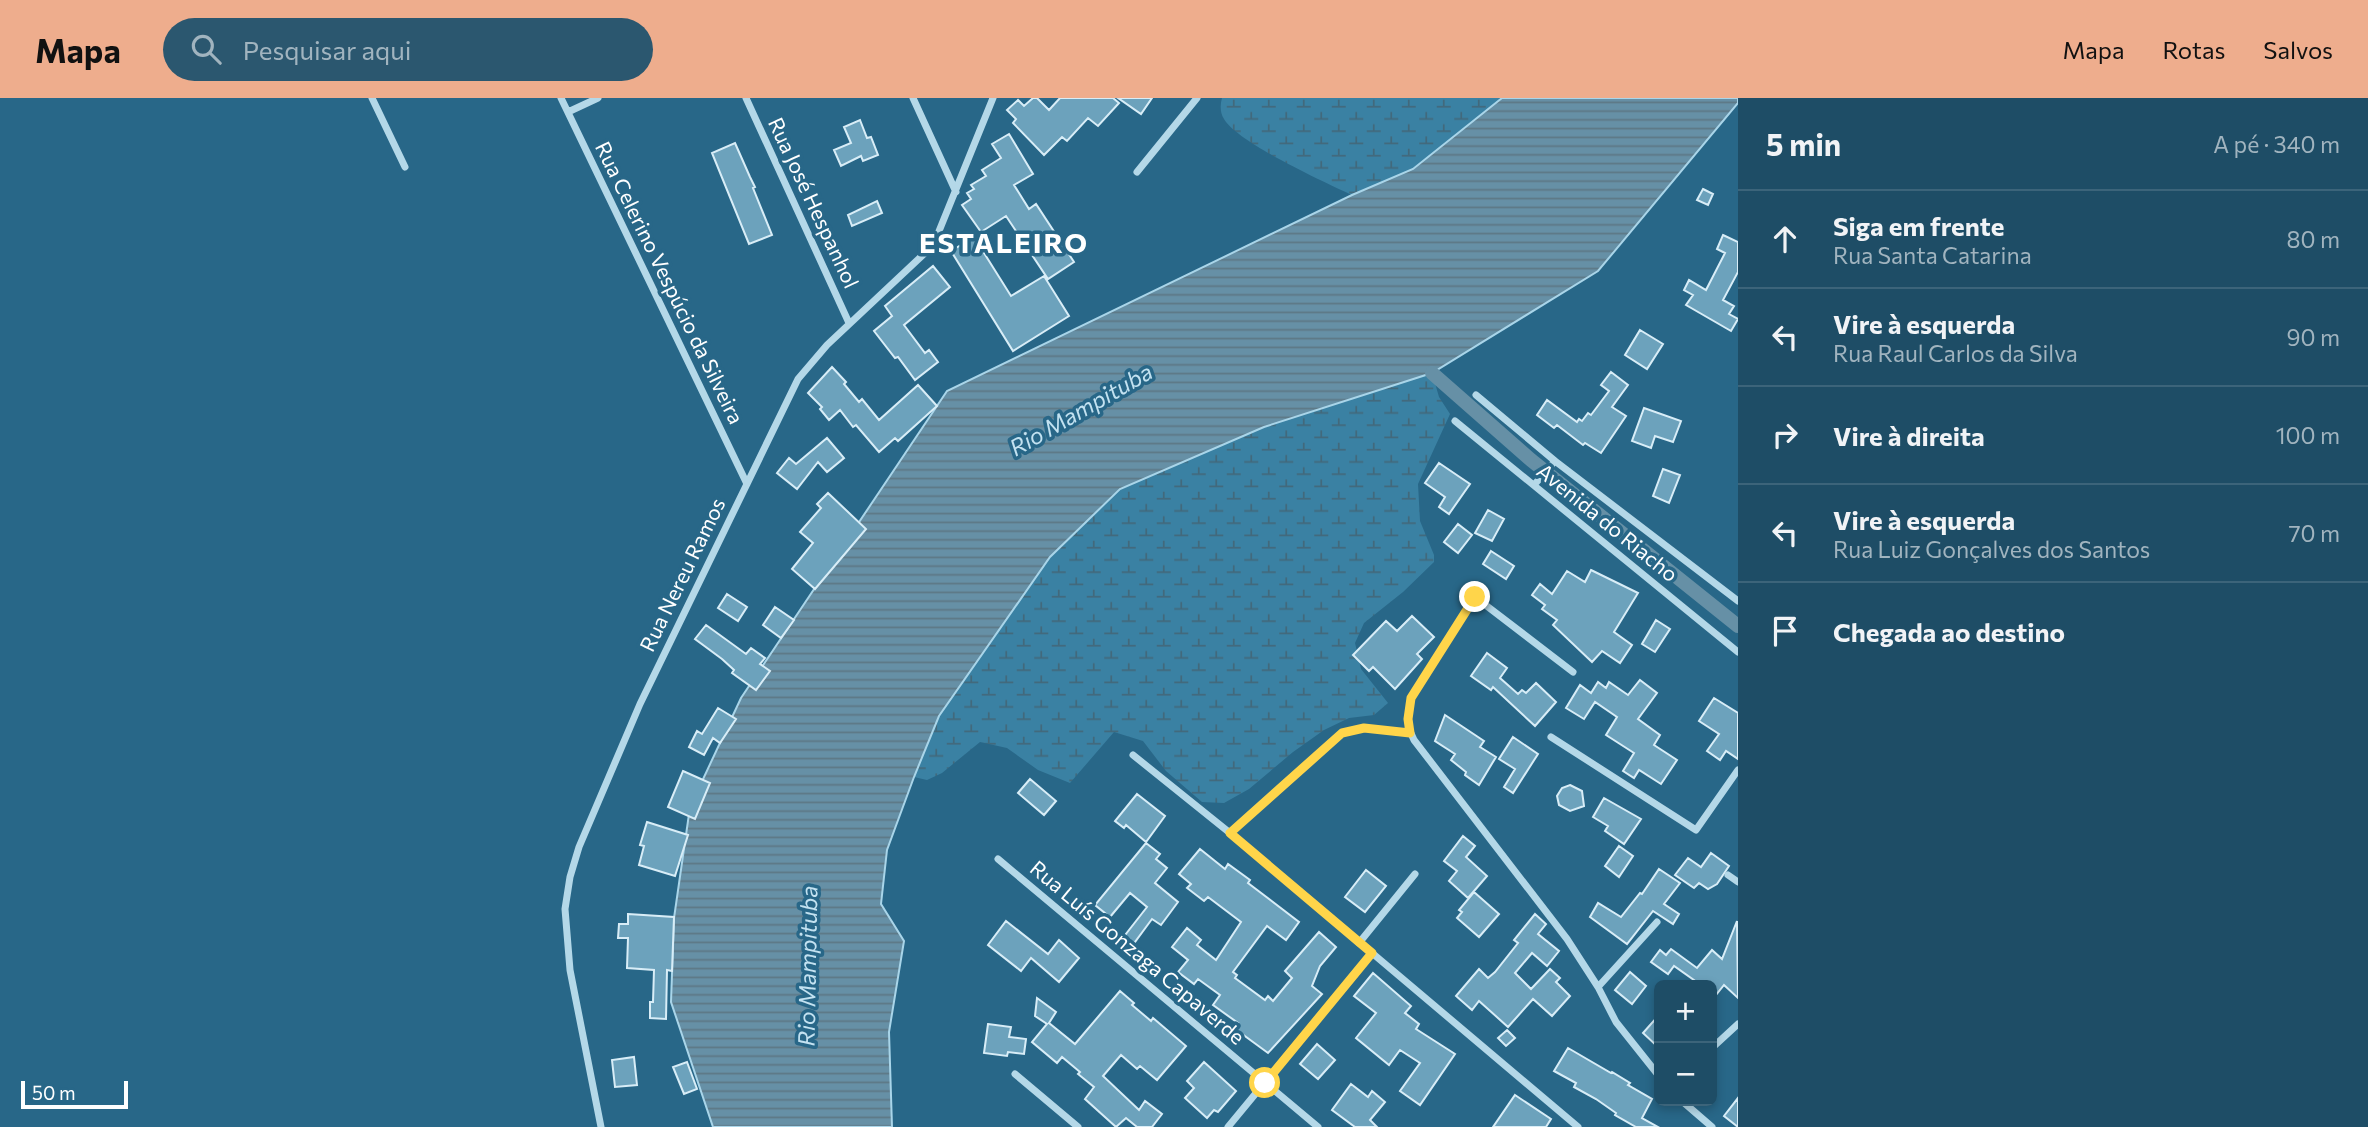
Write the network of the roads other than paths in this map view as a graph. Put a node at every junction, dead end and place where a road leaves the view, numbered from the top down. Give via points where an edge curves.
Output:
1 (372, 98) edge
2 (561, 98) edge
3 (597, 98) edge
4 (746, 98) edge
5 (913, 98) edge
6 (993, 98) edge
7 (1197, 98) edge
8 (568, 112) junction
9 (405, 167) dead end
10 (1136, 172) dead end
11 (956, 192) junction
12 (849, 323) junction
13 (1476, 395) dead end
14 (1455, 421) dead end
15 (1555, 461) junction
16 (747, 484) junction
17 (1534, 485) junction
18 (1738, 601) edge
19 (1738, 652) edge
20 (1573, 672) dead end
21 (1410, 733) junction
22 (1551, 737) dead end
23 (1133, 755) dead end
24 (1738, 770) edge
25 (1230, 833) junction
26 (998, 859) dead end
27 (1415, 874) dead end
28 (1728, 875) dead end
29 (1738, 882) edge
30 (1657, 922) dead end
31 (1359, 943) junction
32 (1372, 953) junction
33 (1598, 987) junction
34 (1738, 1024) edge
35 (1717, 1043) edge
36 (1654, 1070) edge
37 (1015, 1074) dead end
38 (1265, 1083) junction
39 (1688, 1106) edge
40 (601, 1127) edge
41 (1078, 1127) edge
42 (1228, 1127) edge
43 (1318, 1127) edge
44 (1578, 1127) edge
45 (1712, 1127) edge

1 - 9 street
2 - 8 street, Rua Celerino Vespúcio da Silveira
3 - 8 street
4 - 12 street, Rua José Hespanhol
5 - 11 street
6 - 11 street, Rua Nereu Ramos
7 - 10 street
8 - 16 street, Rua Celerino Vespúcio da Silveira
11 - 12 street, Rua Nereu Ramos via 925,253
12 - 16 street, Rua Nereu Ramos via 798,379
13 - 15 street, Avenida do Riacho
14 - 17 street, Avenida do Riacho
15 - 17 street
15 - 18 street, Avenida do Riacho
16 - 40 street, Rua Nereu Ramos via 624,739 570,877 565,909 570,970
17 - 19 street, Avenida do Riacho
20 - 21 street via 1475,597 1411,698
21 - 25 lane via 1364,728 1342,733
21 - 33 street via 1567,939
22 - 24 street via 1696,830
23 - 25 street
25 - 31 street
26 - 38 street, Rua Luís Gonzaga Capaverde
27 - 31 street
28 - 29 street
30 - 33 street
31 - 32 street
32 - 38 street
32 - 44 street
33 - 36 street via 1616,1022
34 - 35 street
37 - 41 street
38 - 42 street
38 - 43 street, Rua Luís Gonzaga Capaverde
39 - 45 street

